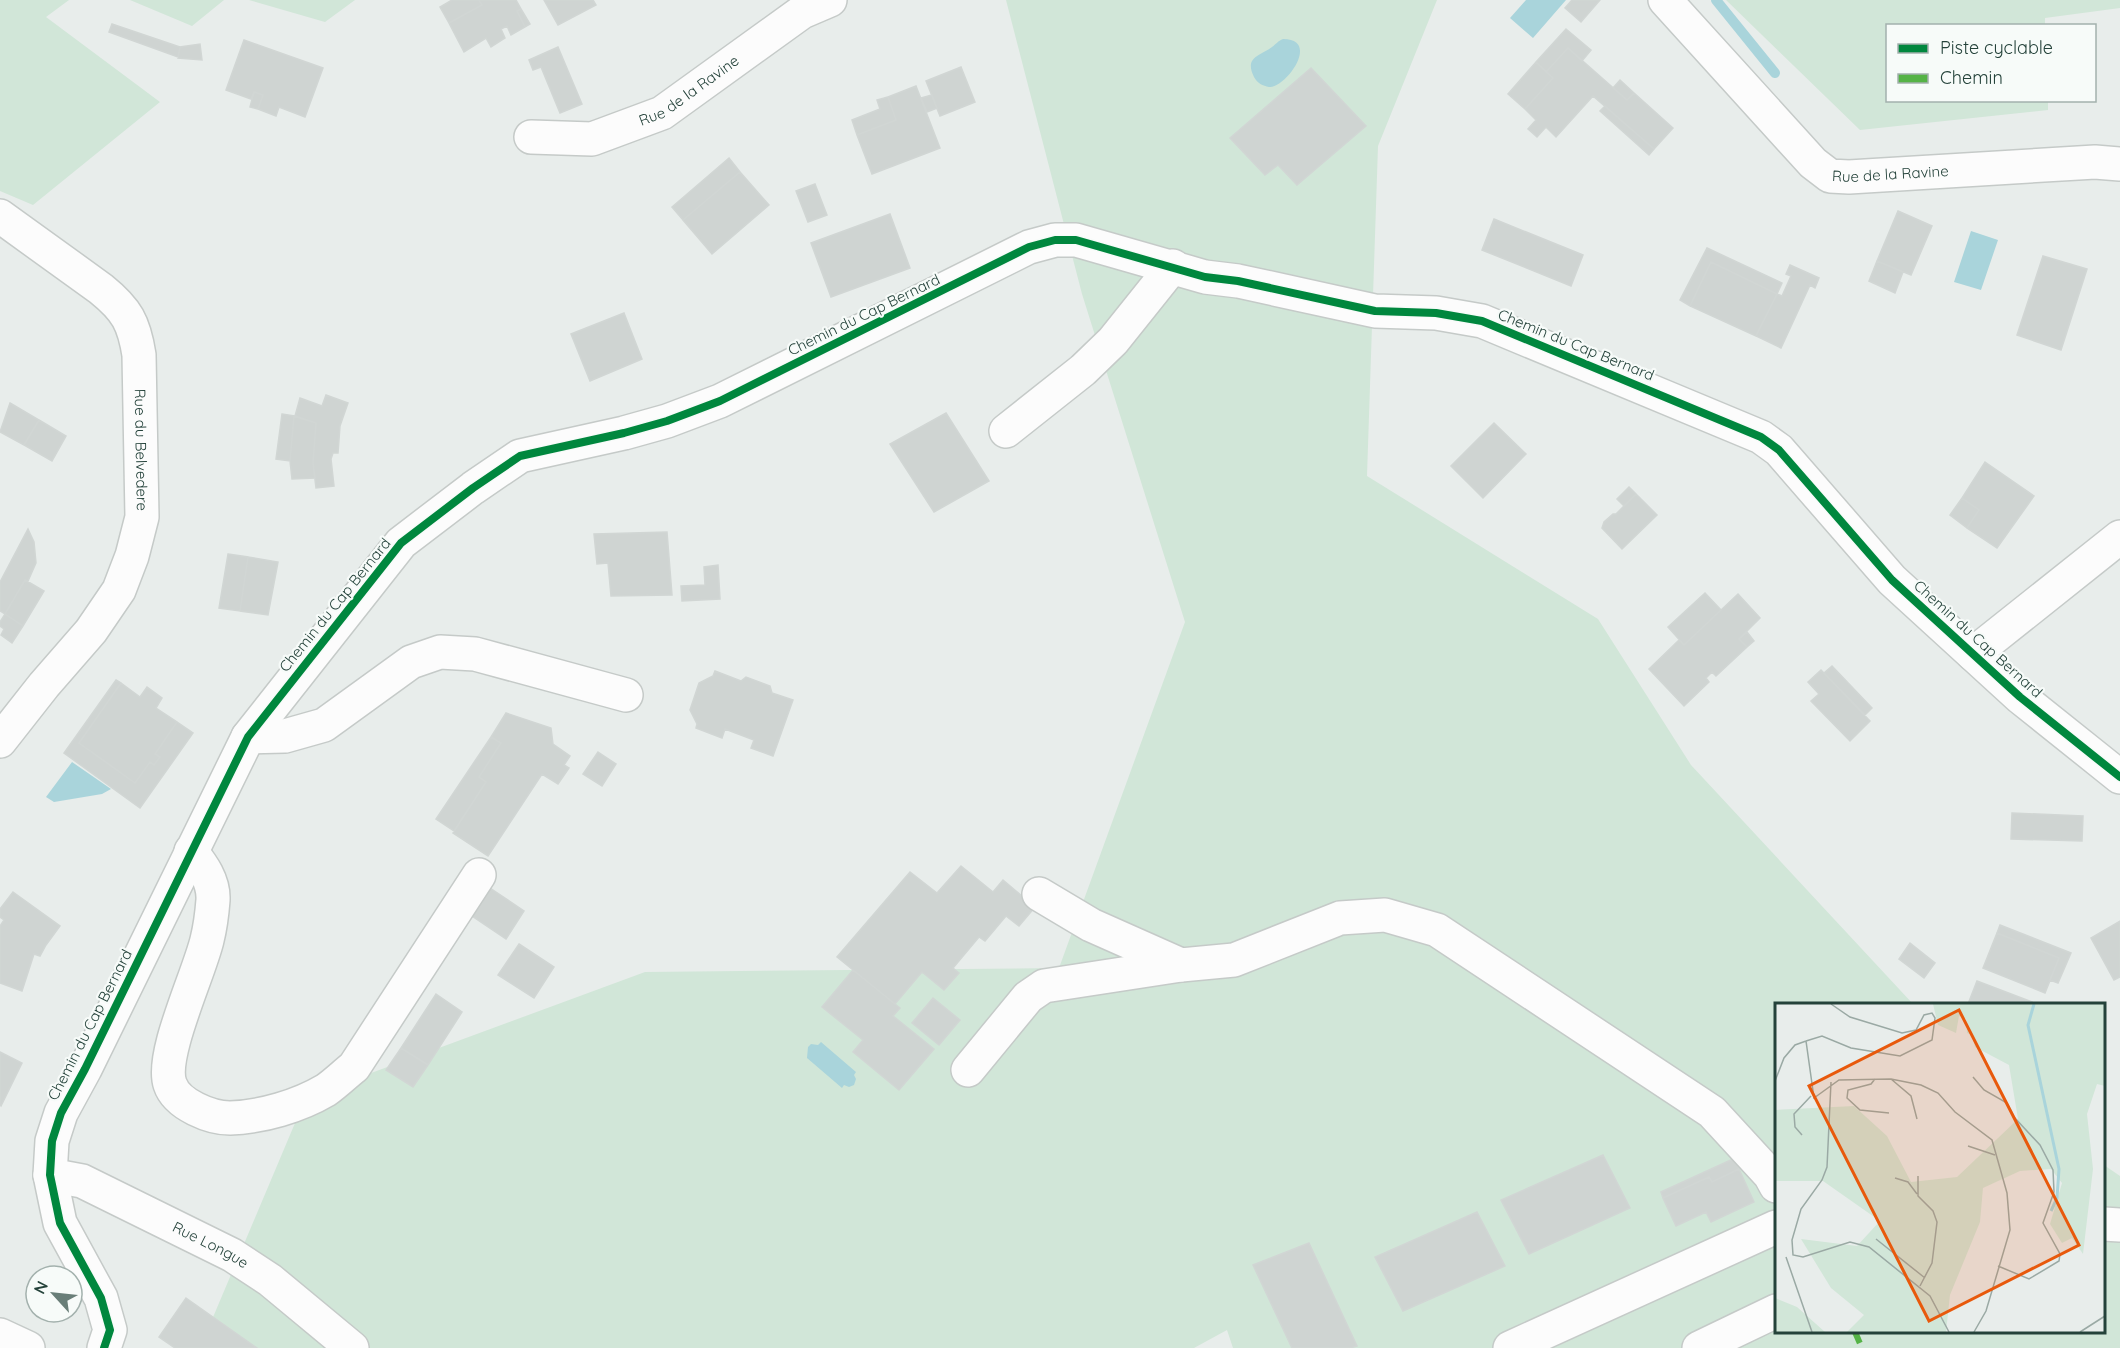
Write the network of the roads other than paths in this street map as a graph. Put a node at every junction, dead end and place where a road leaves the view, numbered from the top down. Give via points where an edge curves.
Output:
1 (830, 0) edge
2 (1665, 0) edge
3 (531, 138) dead end
4 (2120, 164) edge
5 (0, 216) edge
6 (1173, 266) junction
7 (1006, 431) dead end
8 (2120, 537) edge
9 (1973, 654) junction
10 (626, 695) dead end
11 (248, 737) junction
12 (0, 741) edge
13 (2120, 777) edge
14 (191, 851) junction
15 (478, 875) dead end
16 (1039, 894) dead end
17 (1181, 965) junction
18 (968, 1070) dead end
19 (50, 1175) junction
20 (1775, 1184) edge
21 (2105, 1224) edge
22 (2120, 1225) edge
23 (1775, 1227) edge
24 (1775, 1311) edge
25 (0, 1335) edge
26 (28, 1348) edge
27 (104, 1348) edge
28 (352, 1348) edge
29 (1510, 1348) edge
30 (1699, 1348) edge

1 - 3 street, Rue de la Ravine via 802,12 662,113 592,139
2 - 4 street, Rue de la Ravine via 1813,163 1830,176 2095,162
5 - 12 street, Rue du Belvedere via 117,302 128,316 139,355 142,517 119,590 91,631
6 - 7 street via 1113,340 1083,370
6 - 9 street, Chemin du Cap Bernard via 1205,277 1375,311 1436,313 1482,321 1761,437 1779,450 1892,580
6 - 11 street, Chemin du Cap Bernard via 1076,240 1055,240 1029,247 720,401 624,433 520,456 401,543
8 - 9 street
9 - 13 street, Chemin du Cap Bernard
10 - 11 street via 475,654 440,652 411,662 324,725 285,736
11 - 14 street, Chemin du Cap Bernard
14 - 15 street via 206,870 213,897 207,940 168,1058 170,1085 180,1099 202,1113 220,1118 240,1118 290,1107 326,1090 354,1067
14 - 19 street, Chemin du Cap Bernard via 61,1113 52,1141
16 - 17 street via 1091,925
17 - 18 street via 1044,986 1028,997
17 - 20 street via 1234,960 1340,918 1385,915 1437,930 1712,1112
19 - 27 street, Chemin du Cap Bernard via 60,1223 101,1299 110,1330
19 - 28 street, Rue Longue via 82,1181 232,1255 270,1280
21 - 22 street
23 - 29 street
24 - 30 street
25 - 26 street

